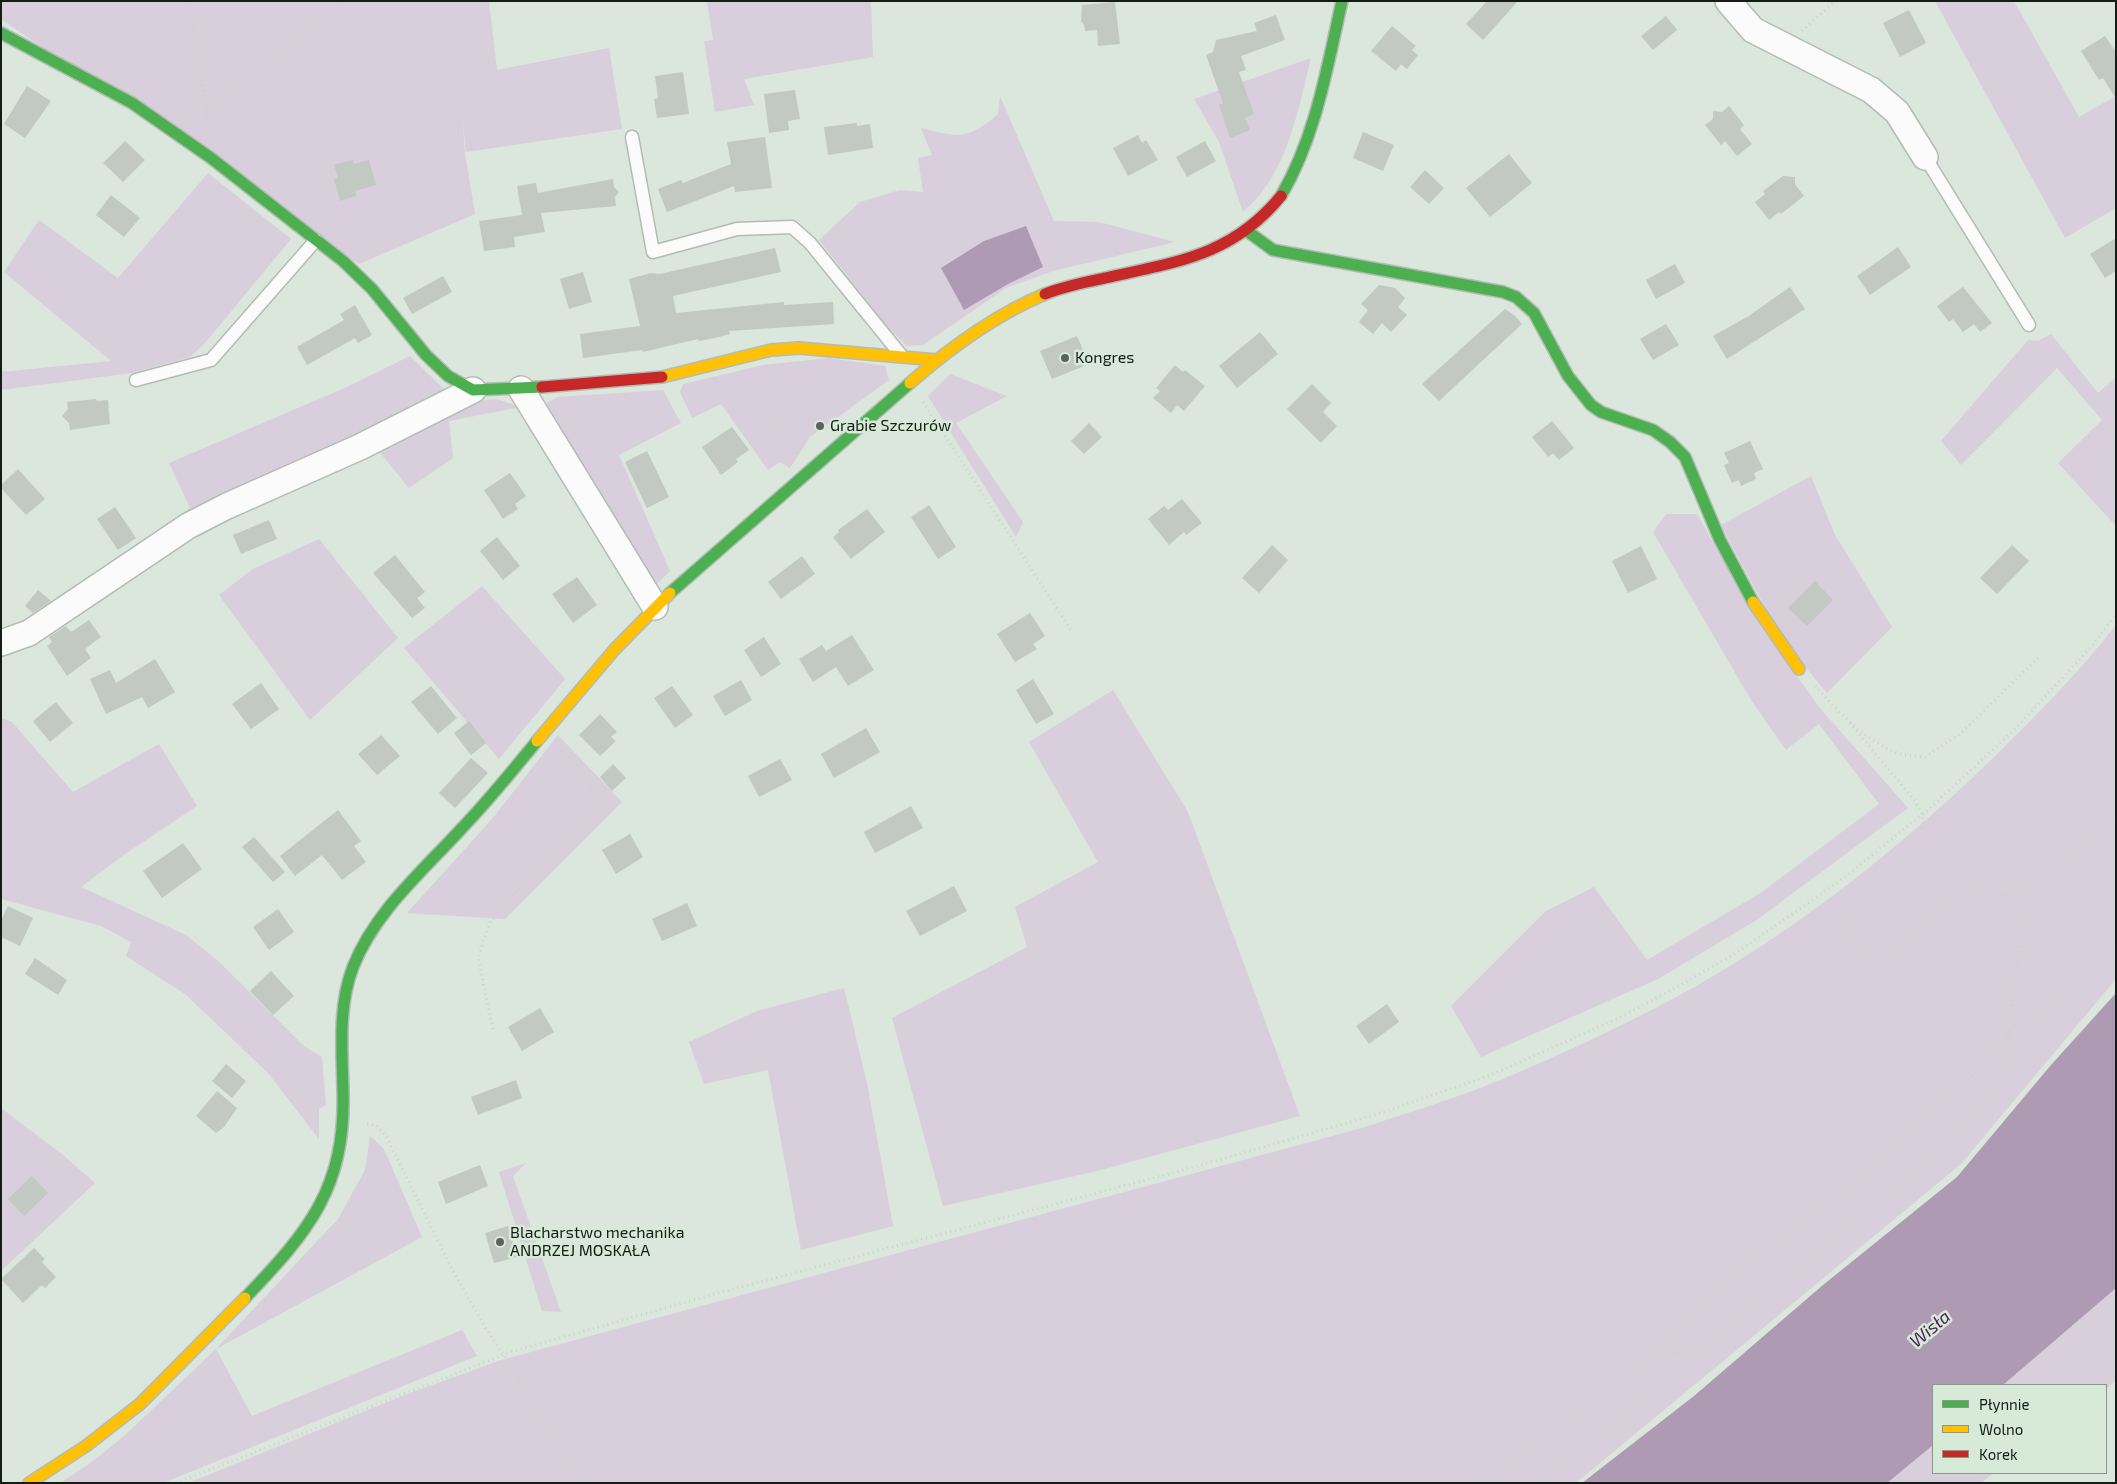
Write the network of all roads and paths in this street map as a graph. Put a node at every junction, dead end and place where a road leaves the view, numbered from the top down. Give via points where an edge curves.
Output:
1 (190, 1) edge
2 (342, 1) edge
3 (1342, 1) edge
4 (1728, 1) edge
5 (1835, 1) edge
6 (1, 33) edge
7 (1785, 46) junction
8 (632, 137) dead end
9 (1925, 157) joint
10 (1247, 232) junction
11 (316, 240) junction
12 (2028, 325) dead end
13 (904, 358) junction
14 (937, 360) junction
15 (136, 380) dead end
16 (910, 383) junction
17 (521, 389) junction
18 (472, 390) junction
19 (769, 422) dead end
20 (800, 457) dead end
21 (655, 607) junction
22 (2116, 614) edge
23 (1071, 630) dead end
24 (1, 643) edge
25 (2040, 656) dead end
26 (1799, 669) joint
27 (1850, 723) junction
28 (546, 730) junction
29 (1922, 814) junction
30 (2116, 821) edge
31 (2009, 894) junction
32 (2116, 949) edge
33 (2011, 1027) junction
34 (493, 1030) dead end
35 (344, 1122) junction
36 (1709, 1344) junction
37 (503, 1354) junction
38 (1642, 1364) junction
39 (2116, 1368) edge
40 (2093, 1384) edge
41 (1981, 1474) edge
42 (29, 1483) edge
43 (176, 1483) edge
44 (581, 1483) edge
45 (1480, 1483) edge
46 (1539, 1483) edge
47 (1969, 1483) edge

1 - 2 path via 206,112
3 - 10 street via 1329,60 1299,163 1282,196
4 - 7 street via 1753,30
5 - 7 path
6 - 11 street via 132,103 211,158
7 - 9 street via 1871,90 1897,112
8 - 13 lane via 653,252 737,229 792,227 810,243
9 - 12 lane
10 - 14 street via 1220,249 1194,258 1088,280 1029,300 981,326
10 - 26 street via 1273,250 1503,292 1524,301 1565,373 1592,407 1640,424 1664,437 1686,459 1739,579 1777,641
11 - 15 lane via 211,360
11 - 18 street via 372,290 426,355 448,376
13 - 14 street
13 - 17 street via 799,348 770,350 661,377
14 - 16 street
16 - 21 street
16 - 23 path
17 - 18 street
17 - 21 street
18 - 24 street via 360,447 188,526 29,633
19 - 20 path
21 - 28 street
22 - 29 path via 2092,646 2013,731
25 - 27 path via 1960,734 1925,758 1895,752
26 - 27 path
27 - 29 path
28 - 34 path via 588,780 595,814 586,827 517,891 490,922 478,956
28 - 35 street via 481,808 394,903 353,966 343,1009
29 - 31 path via 1920,834 1854,912 1848,926 1854,947 1863,955 1887,954 1902,946 1958,897 1980,889
29 - 37 path via 1840,881 1728,958 1619,1018 1491,1075 1378,1114 1199,1165 707,1296
30 - 31 path via 2031,885
31 - 33 path via 2020,918 2022,946 2011,986
32 - 33 path via 2069,995 2042,1016
33 - 36 path via 2008,1062 1987,1104 1932,1161 1872,1206
33 - 38 path via 2005,1040 1975,1074 1915,1124 1844,1192 1722,1280 1670,1340
35 - 37 path via 376,1125 386,1136 452,1268
35 - 42 street via 340,1153 326,1194 305,1228 274,1267 139,1405 87,1445
36 - 38 path
36 - 46 path via 1647,1398
37 - 43 path
37 - 44 path
38 - 45 path via 1596,1402
39 - 40 path
41 - 47 path

